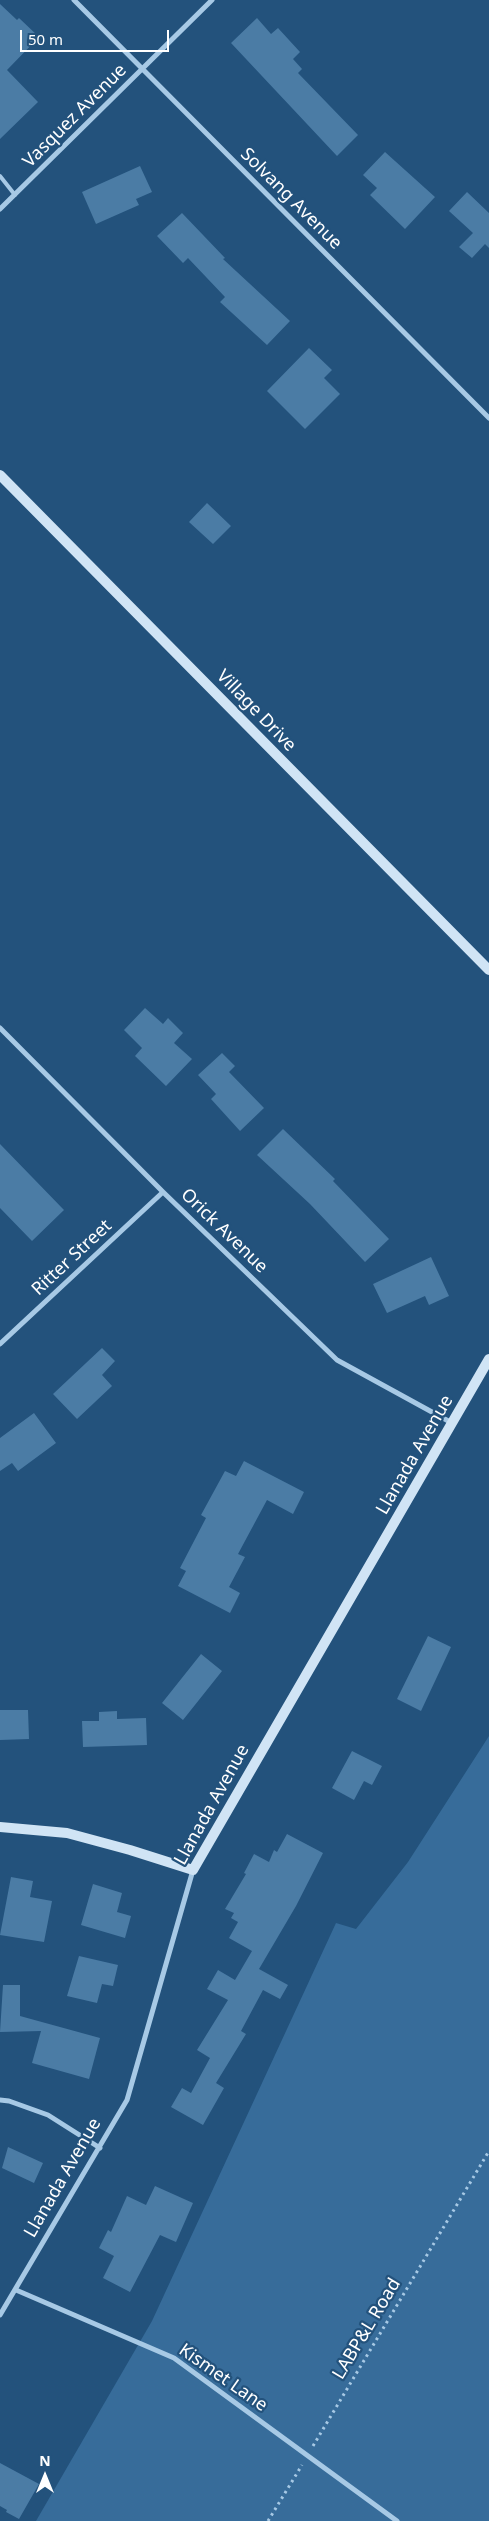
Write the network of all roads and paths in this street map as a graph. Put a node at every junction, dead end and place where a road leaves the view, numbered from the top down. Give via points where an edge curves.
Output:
1 (74, 0) edge
2 (212, 0) edge
3 (143, 69) junction
4 (0, 176) edge
5 (16, 195) junction
6 (0, 209) edge
7 (489, 418) edge
8 (0, 476) edge
9 (489, 970) edge
10 (0, 1028) edge
11 (163, 1192) junction
12 (0, 1344) edge
13 (489, 1359) edge
14 (453, 1424) junction
15 (0, 1827) edge
16 (193, 1870) junction
17 (0, 2100) edge
18 (100, 2148) junction
19 (489, 2151) edge
20 (16, 2290) junction
21 (0, 2315) edge
22 (307, 2455) junction
23 (268, 2521) edge
24 (397, 2521) edge

1 - 3 street, Solvang Avenue
2 - 3 street, Vasquez Avenue
3 - 5 street, Vasquez Avenue
3 - 7 street, Solvang Avenue
4 - 5 lane
5 - 6 street, Vasquez Avenue
8 - 9 street, Village Drive
10 - 11 street, Orick Avenue
11 - 12 street, Ritter Street
11 - 14 street, Orick Avenue via 337,1360
13 - 14 street, Llanada Avenue
14 - 16 street, Llanada Avenue
15 - 16 street via 67,1833
16 - 18 street, Llanada Avenue via 127,2100
17 - 18 street via 9,2100 48,2115
18 - 20 street, Llanada Avenue
19 - 22 path, LABP&L Road
20 - 21 street, Llanada Avenue
20 - 22 street, Kismet Lane via 174,2358
22 - 23 path, LABP&L Road
22 - 24 street, Kismet Lane

